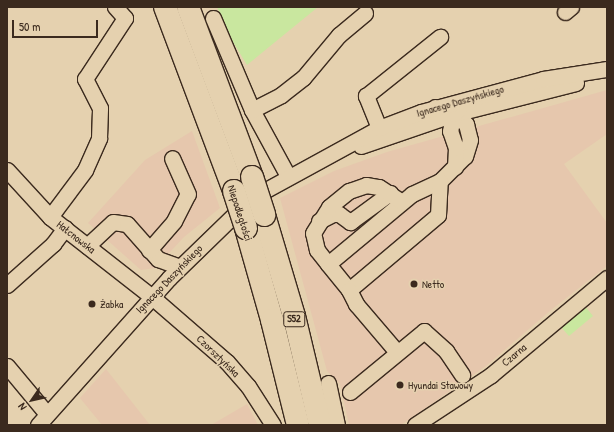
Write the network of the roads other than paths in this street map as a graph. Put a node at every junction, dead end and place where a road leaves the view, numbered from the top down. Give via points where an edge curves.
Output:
1 (114, 7) edge
2 (165, 7) edge
3 (188, 7) edge
4 (365, 13) dead end
5 (213, 18) dead end
6 (440, 37) dead end
7 (607, 69) edge
8 (607, 74) edge
9 (474, 102) junction
10 (436, 107) junction
11 (252, 110) junction
12 (454, 114) junction
13 (426, 123) junction
14 (466, 124) junction
15 (379, 128) junction
16 (450, 131) junction
17 (172, 158) dead end
18 (322, 159) junction
19 (455, 167) junction
20 (7, 170) edge
21 (288, 176) junction
22 (440, 181) junction
23 (390, 193) junction
24 (402, 202) junction
25 (50, 217) junction
26 (317, 223) junction
27 (65, 228) junction
28 (87, 246) junction
29 (149, 250) junction
30 (328, 264) junction
31 (180, 267) junction
32 (607, 278) edge
33 (7, 285) edge
34 (349, 290) junction
35 (152, 297) junction
36 (396, 352) junction
37 (7, 366) edge
38 (462, 375) dead end
39 (328, 383) dead end
40 (350, 392) dead end
41 (43, 419) edge
42 (274, 425) edge
43 (298, 425) edge
44 (320, 425) edge
45 (337, 425) edge
46 (415, 425) edge

1 - 25 street via 125,18 85,79 100,108 99,138 85,170
2 - 43 highway, Niepodległości / S52, bridge via 246,228
3 - 44 highway, Niepodległości / S52, bridge via 252,177 294,316
4 - 11 street via 339,35 303,78 281,95
5 - 11 street
6 - 15 street via 366,96
7 - 9 street, Ignacego Daszyńskiego via 543,79
8 - 9 street, Ignacego Daszyńskiego
9 - 10 street, Ignacego Daszyńskiego
9 - 12 street
9 - 14 street
10 - 12 street
10 - 15 street, Ignacego Daszyńskiego
11 - 21 street
12 - 13 street, Ignacego Daszyńskiego
12 - 14 street
12 - 16 street
13 - 16 street
13 - 18 street, Ignacego Daszyńskiego
14 - 19 street via 470,140
15 - 18 street, Ignacego Daszyńskiego
16 - 19 street via 456,148
17 - 29 street via 188,194 174,220
18 - 21 street, Ignacego Daszyńskiego
19 - 22 street
20 - 25 street, Hałcnowska
21 - 31 street, Ignacego Daszyńskiego via 235,214
22 - 24 street via 412,194
22 - 34 street via 438,215
23 - 24 street
23 - 26 street via 350,222 339,214 333,214
23 - 26 street via 379,187 356,188 329,207
24 - 30 street
25 - 27 street, Hałcnowska
26 - 30 street via 313,232 314,241
27 - 28 street, Hałcnowska
27 - 33 street via 53,244
28 - 29 street via 113,222 127,224
28 - 35 street, Hałcnowska
29 - 31 street via 165,264
30 - 34 street
31 - 35 street, Ignacego Daszyńskiego
32 - 46 street, Czarna via 491,375
34 - 36 street via 356,304
35 - 41 street, Ignacego Daszyńskiego
35 - 42 street, Czorsztyńska via 227,362 256,396
36 - 38 street via 424,331 446,350
36 - 40 street
37 - 41 street
39 - 45 street

